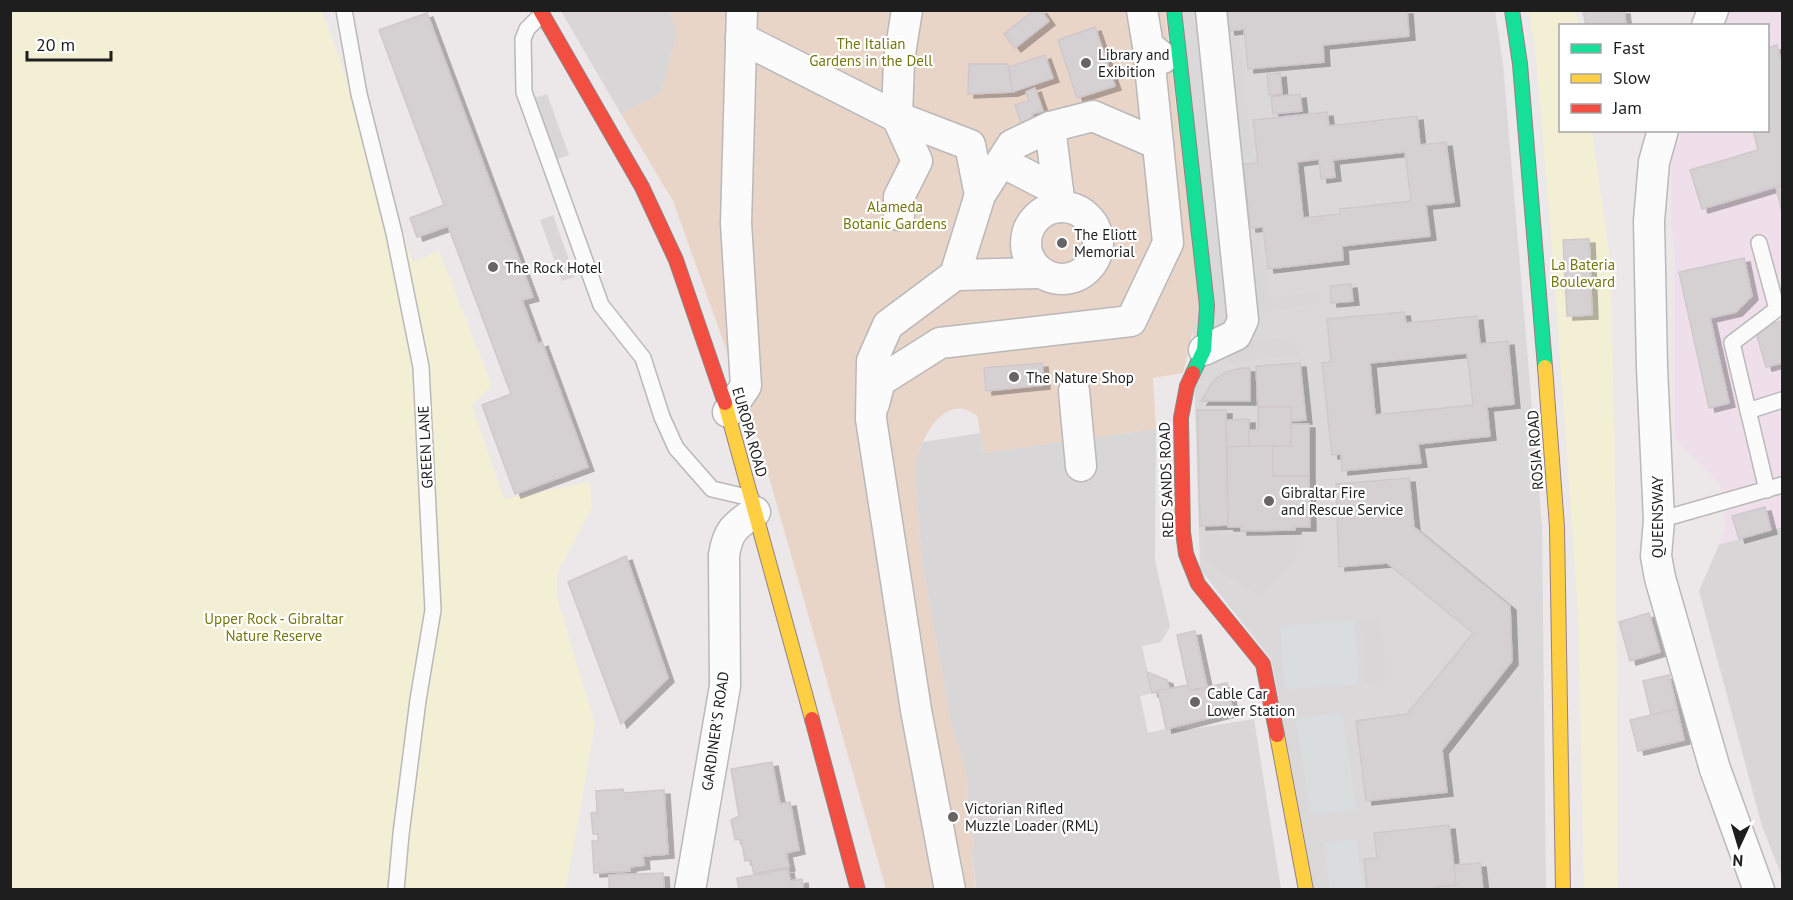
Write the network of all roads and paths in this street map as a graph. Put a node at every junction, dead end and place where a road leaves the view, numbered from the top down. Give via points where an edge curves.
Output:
1 (344, 10) edge
2 (908, 10) edge
3 (1142, 10) edge
4 (1174, 10) edge
5 (1211, 10) edge
6 (1512, 10) edge
7 (541, 12) edge
8 (741, 24) edge
9 (1148, 46) junction
10 (1181, 73) junction
11 (897, 117) junction
12 (1050, 127) junction
13 (1662, 132) edge
14 (1158, 144) junction
15 (1002, 162) junction
16 (980, 195) junction
17 (1059, 199) junction
18 (898, 215) dead end
19 (1759, 243) dead end
20 (955, 275) junction
21 (1055, 281) junction
22 (1204, 350) junction
23 (1074, 391) dead end
24 (1782, 400) edge
25 (1748, 411) junction
26 (728, 412) junction
27 (871, 419) junction
28 (1081, 466) dead end
29 (1782, 485) edge
30 (1767, 490) junction
31 (753, 505) junction
32 (1659, 520) junction
33 (396, 890) edge
34 (690, 890) edge
35 (858, 890) edge
36 (950, 890) edge
37 (1306, 890) edge
38 (1563, 890) edge
39 (1759, 890) edge

1 - 33 lane, GREEN LANE via 359,94 394,233 421,367 433,610 417,700
2 - 11 street via 899,60
3 - 9 street
4 - 10 main road, RED SANDS ROAD
5 - 22 street via 1243,320 1236,334
6 - 38 main road, ROSIA ROAD via 1535,231 1557,527
7 - 26 main road, EUROPA ROAD via 659,222 693,305
7 - 31 lane via 526,29 523,39 524,92 601,305 644,358 676,448 712,489
8 - 11 street
8 - 26 street via 736,223 746,386
9 - 10 street
9 - 14 street
10 - 22 main road, RED SANDS ROAD via 1207,306
11 - 16 street via 970,145
11 - 18 street via 917,160 899,197
12 - 14 street via 1093,116
12 - 15 street via 1012,145
12 - 17 street
13 - 32 street, QUEENSWAY via 1654,162 1649,221
14 - 27 street via 1168,243 1131,321 940,343 880,381
15 - 16 street
15 - 17 street
16 - 20 street
17 - 21 street via 1033,220 1027,231 1027,254 1032,264
17 - 21 street via 1086,216 1094,226 1098,250 1089,267 1074,278
19 - 25 lane via 1777,309 1732,344
20 - 21 street
20 - 27 street via 888,325 872,361
22 - 37 main road, RED SANDS ROAD via 1187,386 1180,418 1186,554 1198,584 1263,664
23 - 28 street
24 - 25 lane
25 - 30 lane
26 - 31 main road, EUROPA ROAD
27 - 36 street via 916,710
29 - 30 lane
30 - 32 lane
31 - 34 street, GARDINER'S ROAD via 726,542 725,686
31 - 35 main road, EUROPA ROAD
32 - 39 street, QUEENSWAY via 1656,556 1660,578 1715,769

